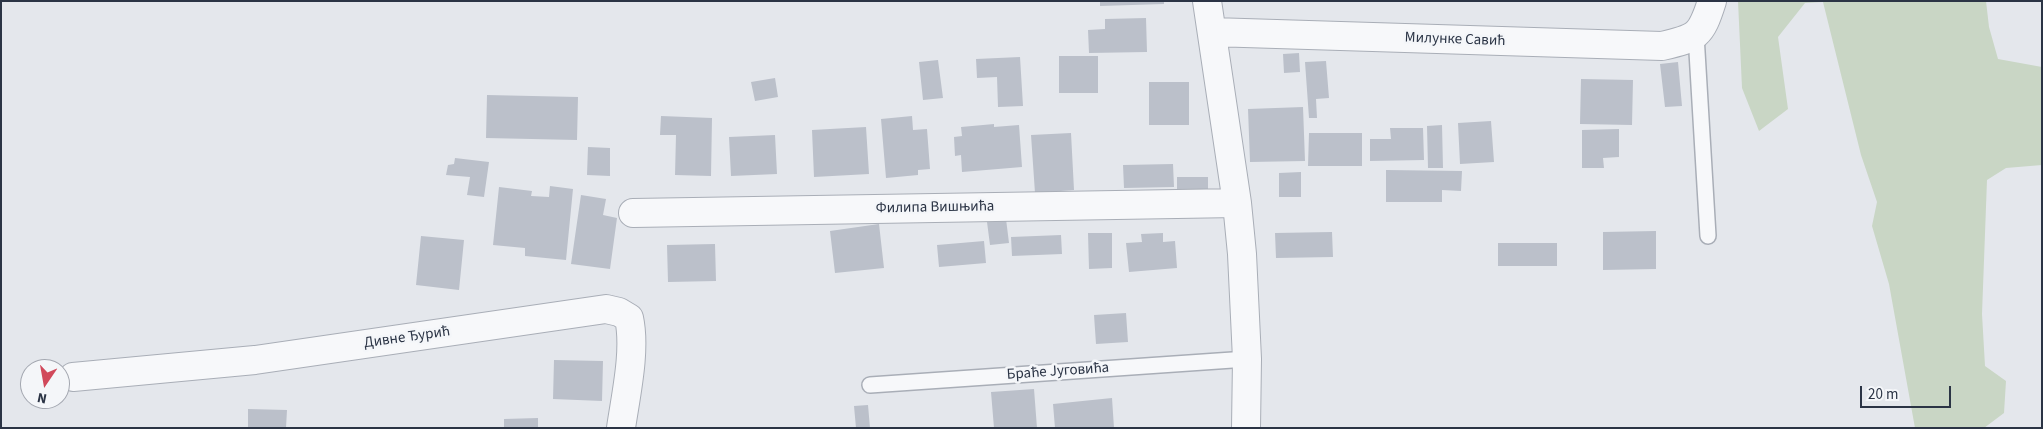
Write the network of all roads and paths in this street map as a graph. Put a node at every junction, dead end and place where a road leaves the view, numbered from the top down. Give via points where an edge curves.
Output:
1 (1206, 1) edge
2 (1712, 1) edge
3 (1212, 32) junction
4 (1696, 35) junction
5 (1237, 203) junction
6 (633, 213) dead end
7 (1708, 236) dead end
8 (1247, 359) junction
9 (73, 377) dead end
10 (870, 385) dead end
11 (621, 428) edge
12 (1246, 428) edge

1 - 3 street
2 - 4 street via 1705,22
3 - 4 street, Милунке Савић via 1662,46
3 - 5 street
4 - 7 lane
5 - 6 street, Филипа Вишњића
5 - 8 street
8 - 10 lane, Браће Југовића
8 - 12 street
9 - 11 street, Дивне Ђурић via 255,360 606,309 629,318 631,328

